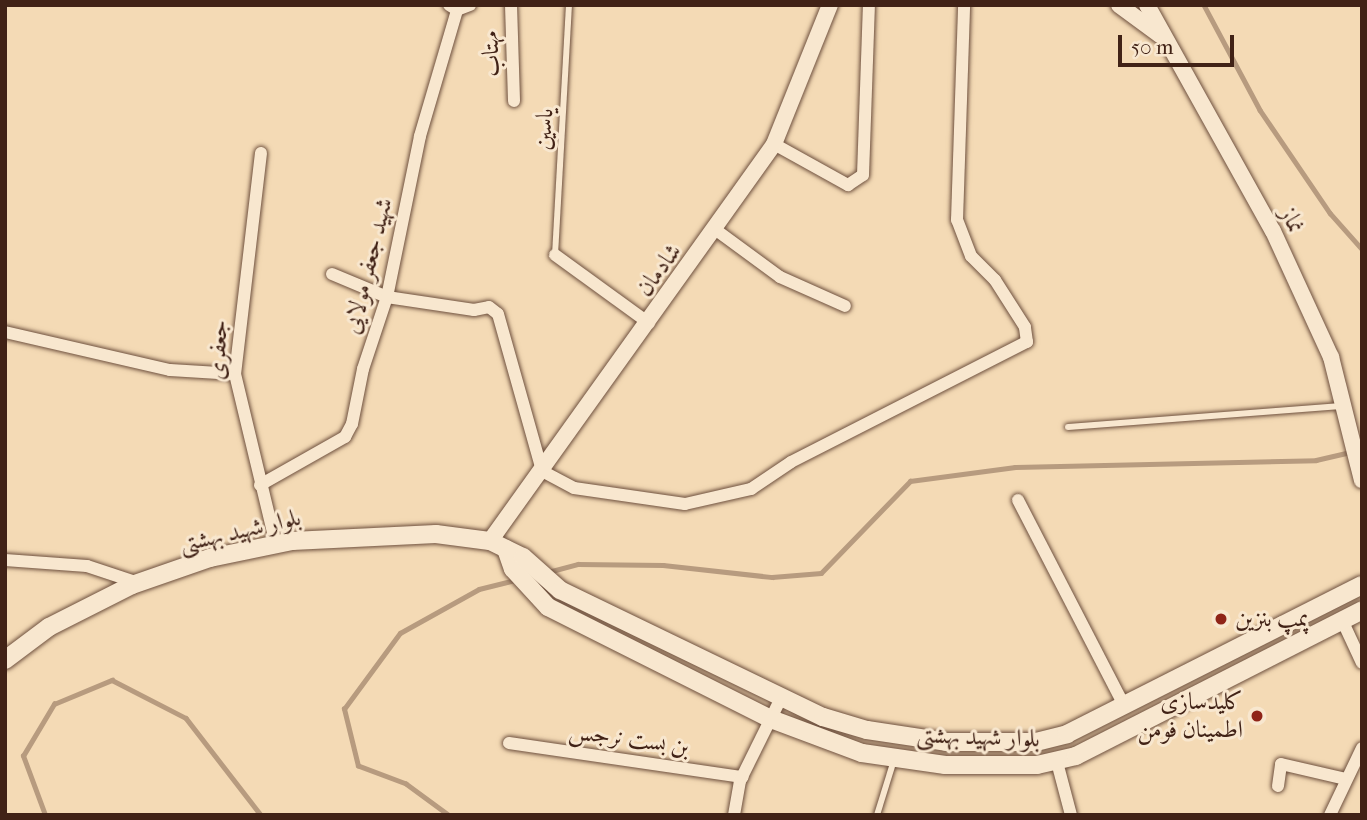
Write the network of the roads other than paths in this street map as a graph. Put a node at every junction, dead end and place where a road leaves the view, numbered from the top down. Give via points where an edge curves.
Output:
1 (470, 5) edge
2 (511, 5) edge
3 (569, 5) edge
4 (830, 5) edge
5 (869, 5) edge
6 (964, 5) edge
7 (1119, 5) edge
8 (1147, 5) edge
9 (453, 8) edge
10 (1171, 44) junction
11 (514, 101) dead end
12 (774, 144) junction
13 (261, 153) dead end
14 (716, 230) junction
15 (555, 256) joint
16 (332, 274) dead end
17 (387, 297) junction
18 (845, 306) dead end
19 (649, 323) junction
20 (5, 332) edge
21 (235, 374) junction
22 (1343, 406) junction
23 (1068, 427) dead end
24 (542, 471) junction
25 (1362, 479) edge
26 (260, 485) junction
27 (1018, 500) dead end
28 (276, 545) junction
29 (498, 545) junction
30 (5, 560) edge
31 (518, 563) junction
32 (138, 583) junction
33 (1362, 584) edge
34 (1362, 610) edge
35 (1342, 620) junction
36 (5, 660) edge
37 (1210, 661) junction
38 (1362, 663) edge
39 (1221, 682) junction
40 (781, 698) junction
41 (1124, 705) junction
42 (771, 719) junction
43 (509, 743) dead end
44 (1362, 748) edge
45 (895, 758) junction
46 (1057, 762) junction
47 (1358, 762) edge
48 (743, 777) junction
49 (1346, 779) junction
50 (1278, 786) dead end
51 (734, 815) edge
52 (877, 815) edge
53 (1071, 815) edge
54 (1330, 815) edge

1 - 9 street
2 - 11 street, مهتاب
3 - 15 lane, یاسین
4 - 12 street, شادمان
5 - 12 street via 863,175 848,184
6 - 24 street via 957,220 971,256 995,280 1025,327 1027,342 791,462 751,489 717,499 685,504 574,488
7 - 10 street
8 - 10 street, نماز
9 - 17 street, شهید جعفر مولایی via 420,136
10 - 22 street, نماز via 1273,231 1331,357
12 - 14 street, شادمان
13 - 21 street, جعفری
14 - 18 street via 780,277
14 - 19 street, شادمان
15 - 19 street
16 - 17 street
17 - 24 street via 474,310 489,307 498,314
17 - 26 street, شهید جعفر مولایی via 345,437
19 - 24 street, شادمان
20 - 21 street via 170,370
21 - 26 street, جعفری
22 - 23 lane
22 - 25 street, نماز
24 - 29 street, شادمان
26 - 28 street, جعفری
27 - 41 street
28 - 29 main road, بلوار شهید بهشتی via 361,535 436,534
28 - 32 main road, بلوار شهید بهشتی via 210,558
29 - 31 main road, بلوار شهید بهشتی
30 - 32 street via 87,566
31 - 40 main road, بلوار شهید بهشتی via 560,590
31 - 42 main road, بلوار شهید بهشتی via 548,607
32 - 36 main road, بلوار شهید بهشتی via 49,627
33 - 37 main road, بلوار شهید بهشتی
34 - 35 main road, بلوار شهید بهشتی
35 - 38 street
35 - 39 main road, بلوار شهید بهشتی
37 - 39 main road
37 - 41 main road, بلوار شهید بهشتی
39 - 46 main road, بلوار شهید بهشتی
40 - 41 main road, بلوار شهید بهشتی via 867,730 946,742 1052,740
40 - 42 street
42 - 45 main road, بلوار شهید بهشتی via 815,739
42 - 48 street
43 - 48 street, بن بست نرجس
44 - 47 street
45 - 46 main road, بلوار شهید بهشتی via 945,765
45 - 52 lane
46 - 53 street
47 - 49 street
48 - 51 street
49 - 50 street via 1281,764
49 - 54 street

